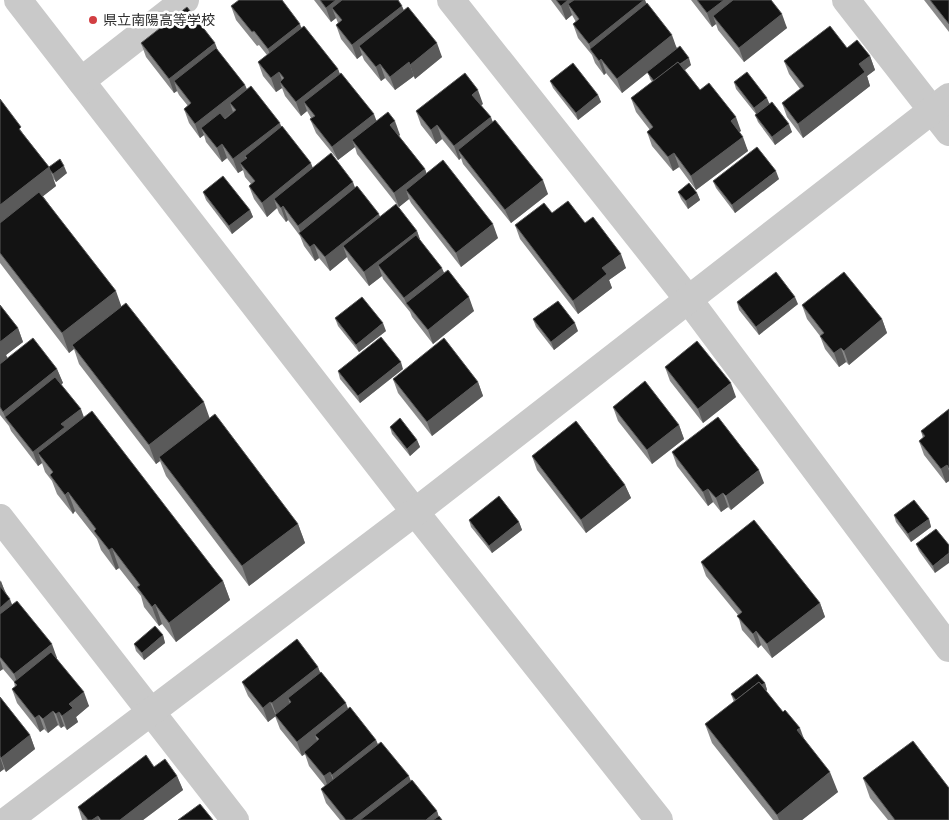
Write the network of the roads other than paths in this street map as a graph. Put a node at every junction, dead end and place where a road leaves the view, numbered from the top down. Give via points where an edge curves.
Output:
1 (18, 0) edge
2 (185, 0) edge
3 (451, 0) edge
4 (846, 0) edge
5 (81, 81) junction
6 (941, 103) edge
7 (949, 132) edge
8 (688, 299) junction
9 (416, 512) junction
10 (0, 518) edge
11 (949, 648) edge
12 (151, 712) junction
13 (8, 820) edge
14 (235, 820) edge
15 (659, 820) edge

1 - 5 street
2 - 5 street
3 - 8 street
4 - 6 street
5 - 9 street
6 - 7 street
6 - 8 street
8 - 9 street
8 - 11 street
9 - 12 street
9 - 15 street
10 - 12 street
12 - 13 street
12 - 14 street

